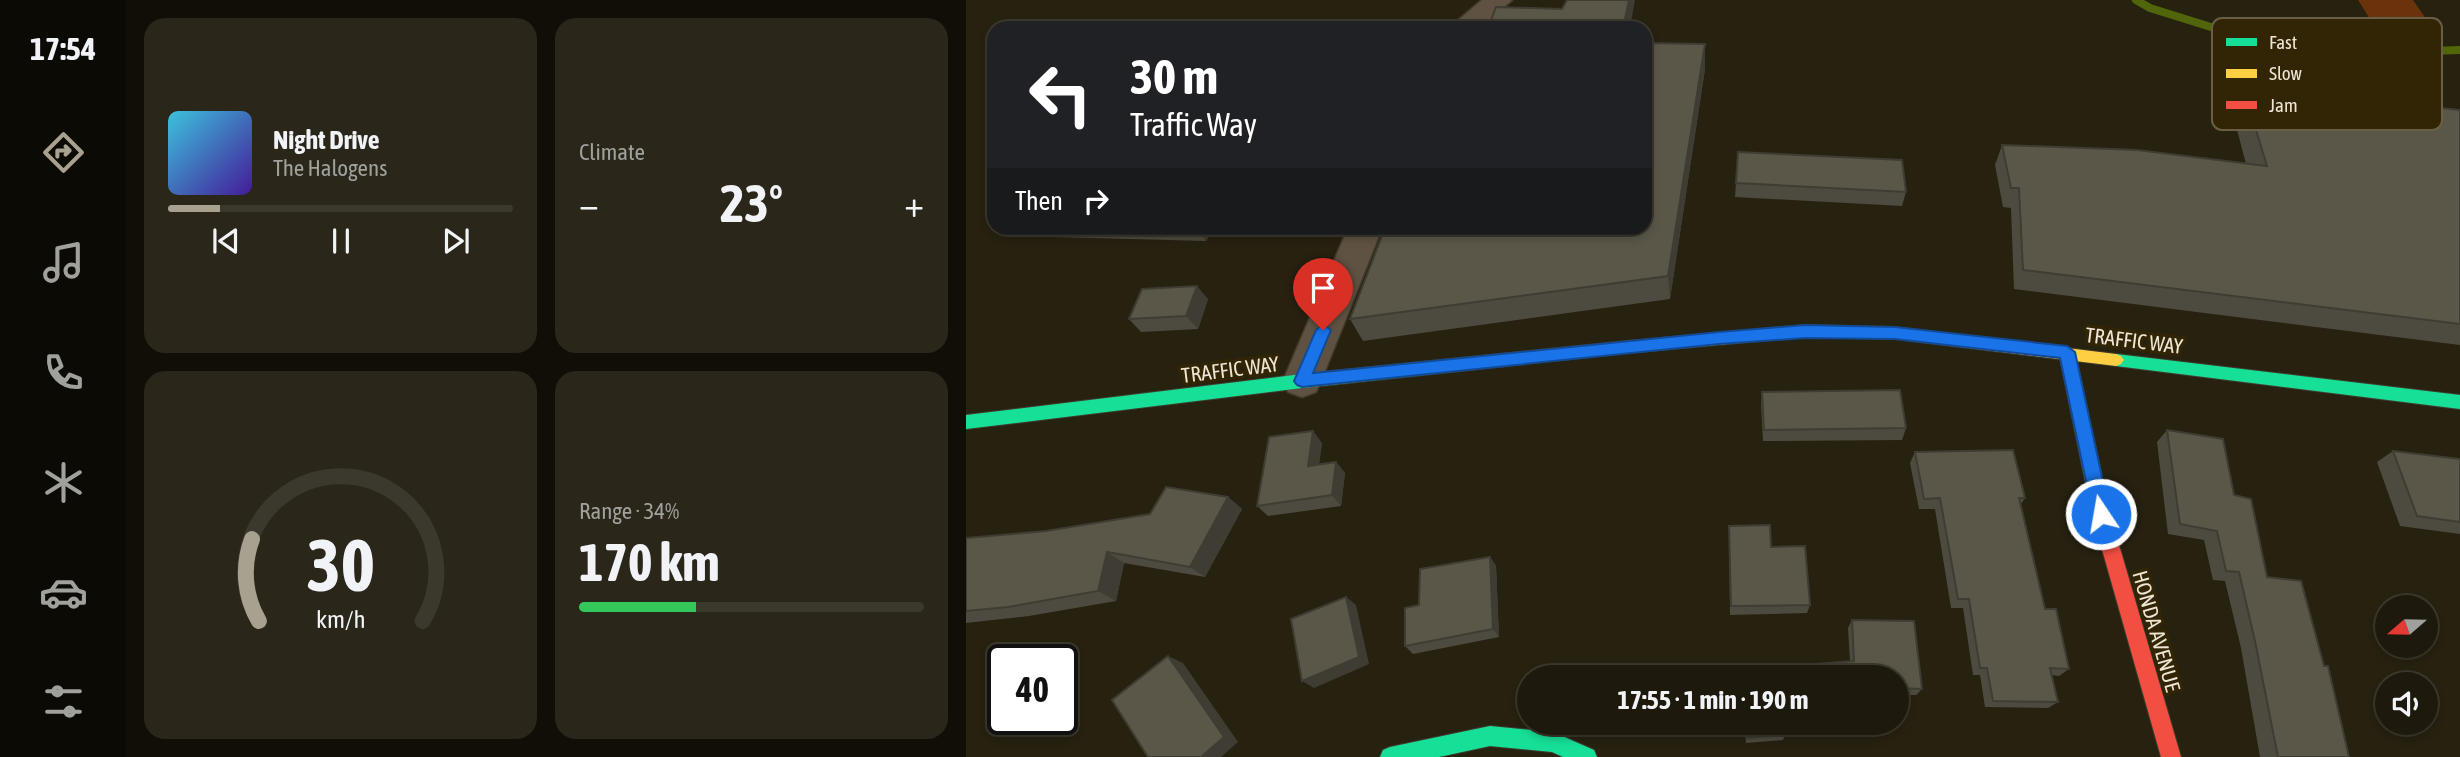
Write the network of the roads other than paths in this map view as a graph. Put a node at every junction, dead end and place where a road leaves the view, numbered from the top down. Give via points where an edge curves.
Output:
1 (1499, 0) edge
2 (1472, 21) edge
3 (1362, 235) edge
4 (2067, 352) junction
5 (1302, 381) junction
6 (2460, 402) edge
7 (966, 422) edge
8 (1390, 757) edge
9 (1587, 757) edge
10 (2171, 757) edge

1 - 2 street
3 - 5 street
4 - 5 street, TRAFFIC WAY via 1895,333 1805,331
4 - 6 street, TRAFFIC WAY
4 - 10 street, HONDA AVENUE via 2101,514
5 - 7 street, TRAFFIC WAY
8 - 9 street via 1490,736 1553,742

